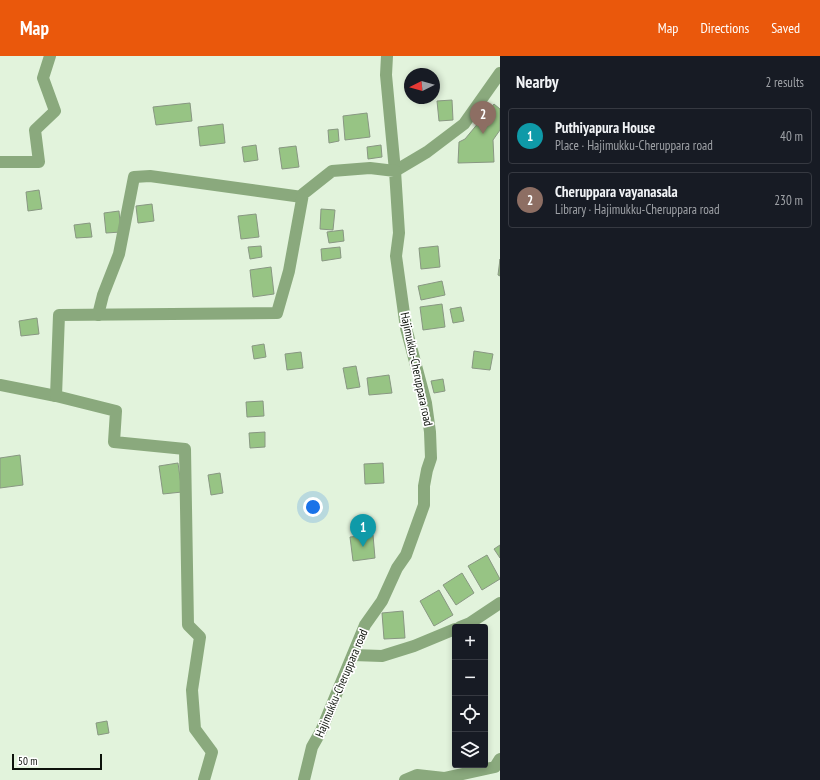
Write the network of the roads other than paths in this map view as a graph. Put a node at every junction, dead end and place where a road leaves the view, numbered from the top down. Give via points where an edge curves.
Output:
1 (50, 56) edge
2 (387, 56) edge
3 (500, 73) edge
4 (0, 162) edge
5 (396, 171) junction
6 (302, 196) junction
7 (98, 315) junction
8 (0, 385) edge
9 (56, 396) junction
10 (500, 603) edge
11 (468, 624) edge
12 (452, 630) edge
13 (353, 655) junction
14 (500, 759) edge
15 (204, 780) edge
16 (304, 780) edge
17 (405, 780) edge

1 - 4 street via 43,78 55,111 35,130 39,162
2 - 5 street, Hajimukku-Cheruppara road via 386,75
3 - 5 street via 464,124
5 - 6 street via 370,168 332,171
5 - 13 street, Hajimukku-Cheruppara road via 399,233 396,256 406,328 426,403 431,458 424,486 424,505 406,555 382,601 365,625
6 - 7 street via 289,271 277,313
6 - 7 street via 150,176 134,177 119,254
7 - 9 street via 59,315
8 - 9 street
9 - 15 street via 116,411 114,442 185,449 188,625 200,637 192,690 196,729 212,752
10 - 11 street
12 - 13 street via 382,656
13 - 16 street, Hajimukku-Cheruppara road via 312,747
14 - 17 street via 495,767 444,778 417,775

